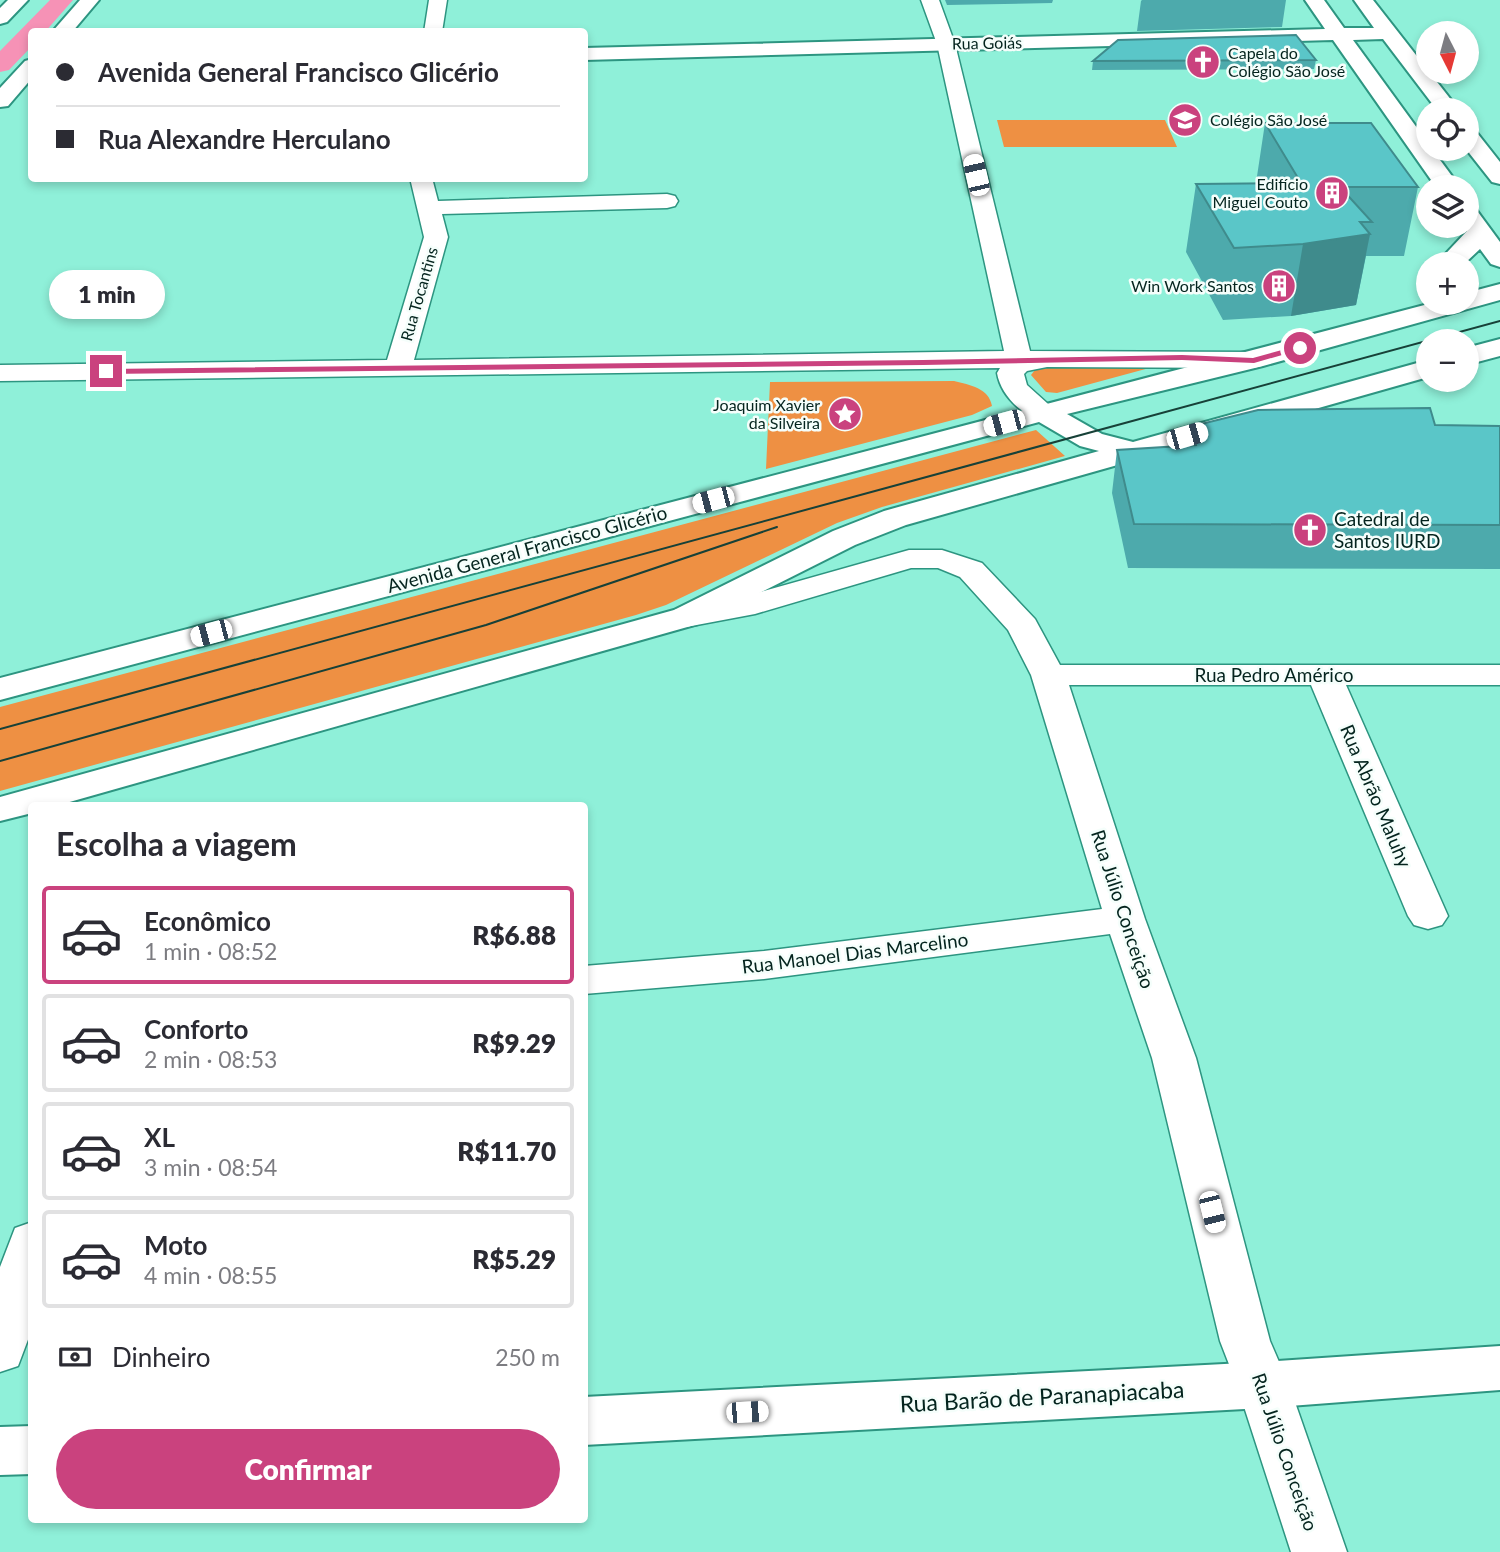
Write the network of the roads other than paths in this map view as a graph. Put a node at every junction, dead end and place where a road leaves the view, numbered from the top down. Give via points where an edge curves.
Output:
1 (19, 0) edge
2 (90, 0) edge
3 (438, 0) edge
4 (930, 0) edge
5 (1314, 0) edge
6 (1363, 0) edge
7 (0, 19) edge
8 (65, 28) edge
9 (434, 28) edge
10 (1389, 33) junction
11 (1339, 35) junction
12 (946, 44) junction
13 (588, 54) edge
14 (21, 67) edge
15 (1439, 98) edge
16 (0, 101) edge
17 (1479, 150) edge
18 (1439, 175) edge
19 (1500, 177) edge
20 (422, 182) edge
21 (667, 201) dead end
22 (428, 208) junction
23 (1479, 230) edge
24 (1472, 238) edge
25 (1462, 252) edge
26 (1500, 259) edge
27 (1500, 292) edge
28 (1479, 298) edge
29 (1416, 299) edge
30 (1419, 315) edge
31 (1394, 322) junction
32 (1500, 347) edge
33 (1479, 354) edge
34 (1048, 358) junction
35 (1019, 359) junction
36 (1254, 360) junction
37 (1479, 360) edge
38 (1500, 361) edge
39 (397, 368) junction
40 (1416, 371) edge
41 (0, 373) edge
42 (1043, 412) junction
43 (1133, 451) junction
44 (686, 617) junction
45 (1324, 675) junction
46 (1500, 675) edge
47 (1048, 676) junction
48 (0, 689) edge
49 (64, 799) edge
50 (45, 802) edge
51 (28, 805) edge
52 (0, 809) edge
53 (1428, 916) dead end
54 (1125, 919) junction
55 (588, 980) edge
56 (28, 1255) edge
57 (0, 1351) edge
58 (1500, 1368) edge
59 (1263, 1385) junction
60 (588, 1421) edge
61 (28, 1450) edge
62 (0, 1451) edge
63 (1319, 1552) edge

1 - 7 main road
2 - 8 main road
3 - 9 street
4 - 12 street
5 - 11 main road
6 - 10 main road
10 - 11 main road, Rua Goiás
10 - 15 main road
11 - 12 main road, Rua Goiás
11 - 18 main road
12 - 13 main road, Rua Goiás
12 - 35 street
14 - 16 main road
17 - 19 main road
20 - 22 street, Rua Tocantins
21 - 22 street
22 - 39 street, Rua Tocantins via 436,237
23 - 26 main road
24 - 25 main road
27 - 28 main road
29 - 31 main road
30 - 31 main road, Avenida General Francisco Glicério
31 - 36 main road, Avenida General Francisco Glicério
32 - 33 main road
34 - 35 street
34 - 36 street
34 - 42 street via 1018,365 1010,373 1017,389
35 - 39 street
36 - 42 main road, Avenida General Francisco Glicério
37 - 38 main road
39 - 41 street
40 - 43 main road
42 - 43 main road via 1091,440
42 - 48 main road, Avenida General Francisco Glicério
43 - 44 main road via 865,528
44 - 47 street, Rua Júlio Conceição via 755,604 909,559 942,559 971,570 1008,607 1034,643
44 - 49 main road
45 - 46 street, Rua Pedro Américo
45 - 47 street, Rua Pedro Américo
45 - 53 street, Rua Abrão Maluhy
47 - 54 street, Rua Júlio Conceição
49 - 50 main road
51 - 52 main road
54 - 55 street, Rua Manoel Dias Marcelino via 764,965
54 - 59 street, Rua Júlio Conceição via 1174,1058 1245,1340
56 - 57 street
58 - 59 main road, Rua Barão de Paranapiacaba
59 - 60 main road, Rua Barão de Paranapiacaba
59 - 63 street, Rua Júlio Conceição
61 - 62 main road

